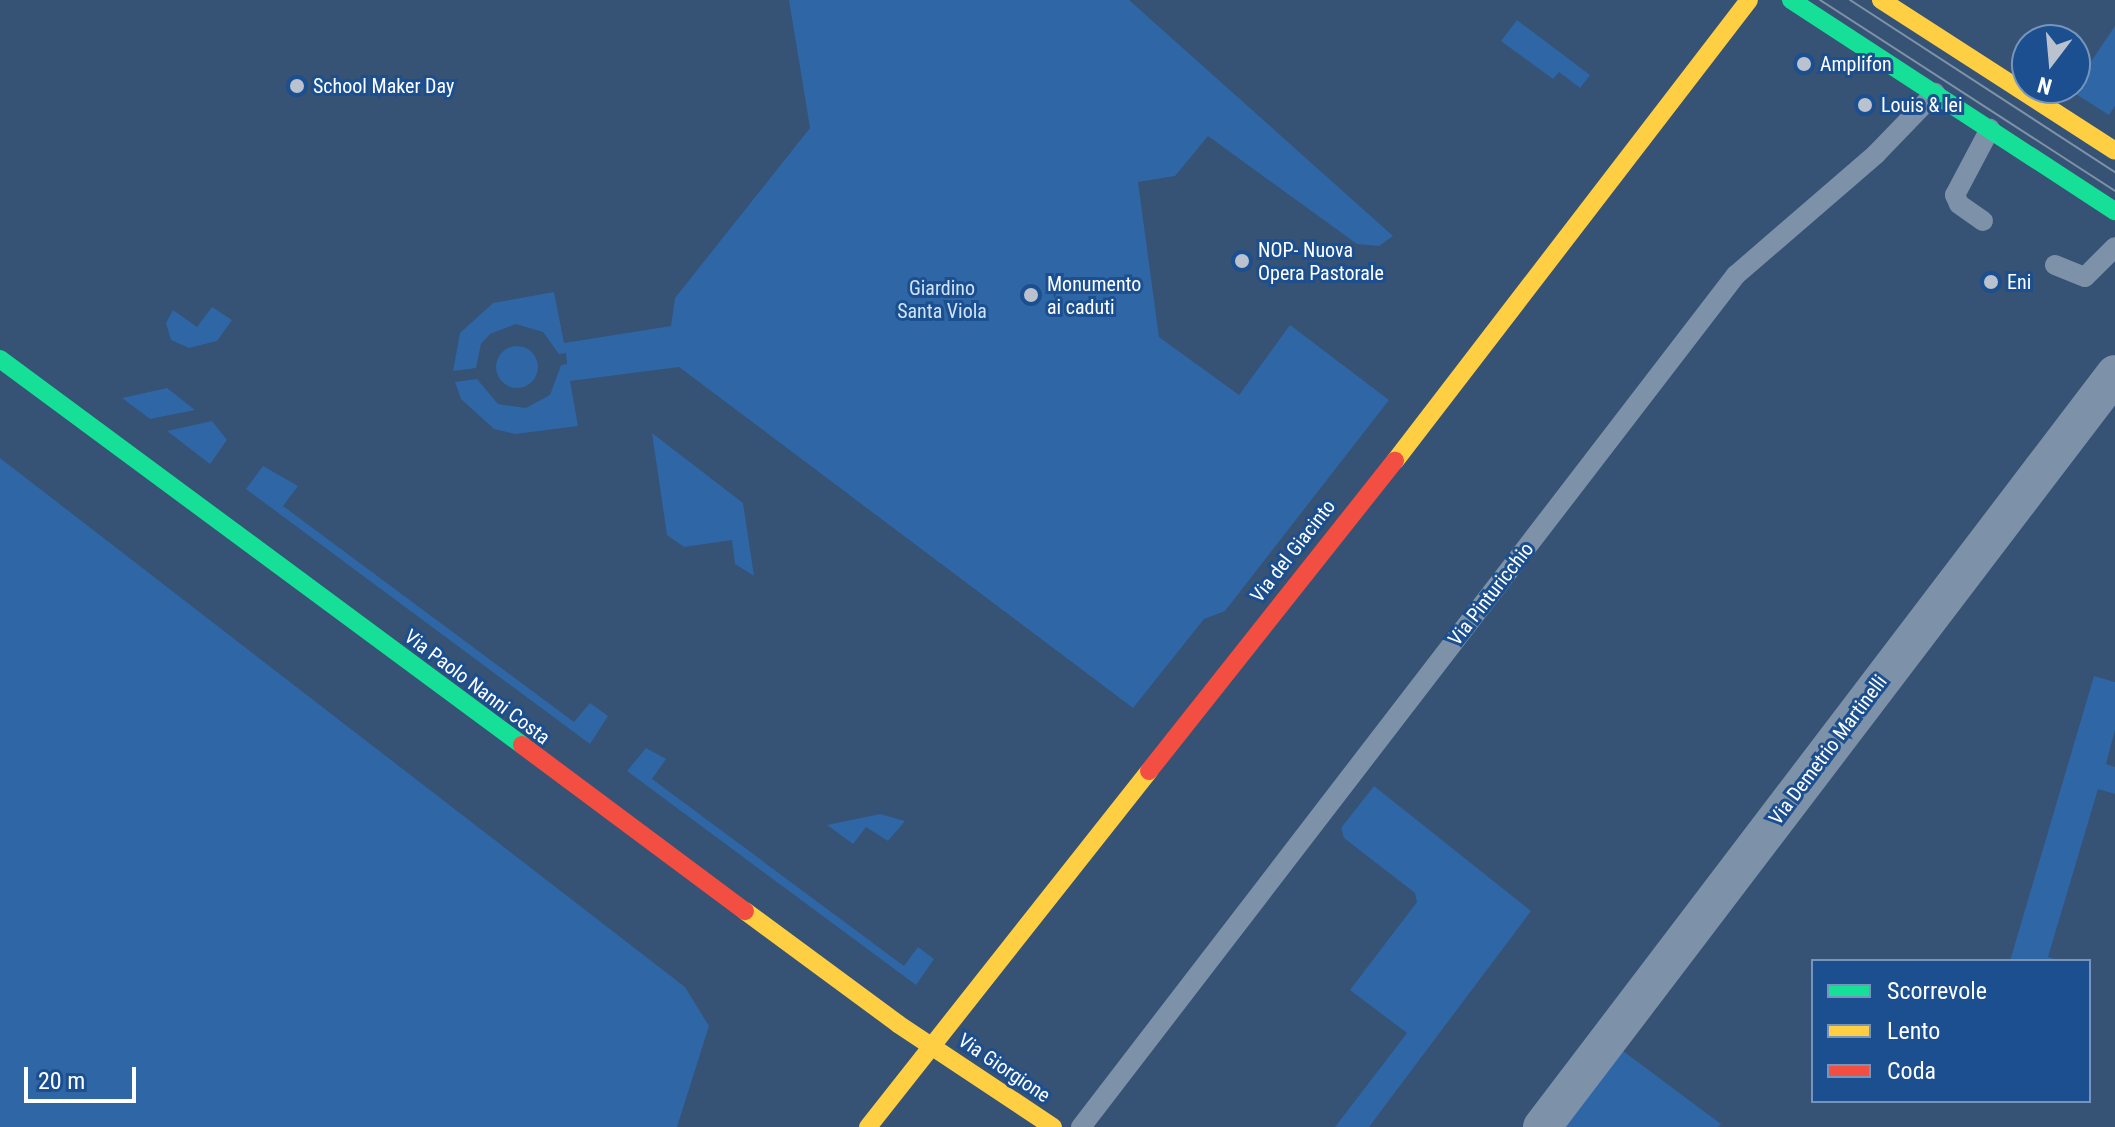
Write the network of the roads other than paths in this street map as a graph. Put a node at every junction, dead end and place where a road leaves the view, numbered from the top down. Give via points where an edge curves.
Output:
1 (1749, 0) edge
2 (1791, 0) edge
3 (1881, 0) edge
4 (1935, 93) junction
5 (1990, 129) junction
6 (2115, 151) edge
7 (2115, 211) edge
8 (1983, 221) dead end
9 (2115, 247) edge
10 (2055, 265) dead end
11 (0, 359) edge
12 (2115, 374) edge
13 (931, 1046) junction
14 (868, 1127) edge
15 (1053, 1127) edge
16 (1081, 1127) edge
17 (1542, 1127) edge

1 - 13 street, Via del Giacinto via 1440,404
2 - 4 street
3 - 6 street
4 - 5 street
4 - 16 lane, Via Pinturicchio via 1876,154 1736,275
5 - 7 street
5 - 8 lane via 1955,195
9 - 10 lane via 2085,277
11 - 13 street, Via Paolo Nanni Costa
12 - 17 street, Via Demetrio Martinelli
13 - 14 street, Via del Giacinto
13 - 15 street, Via Giorgione

